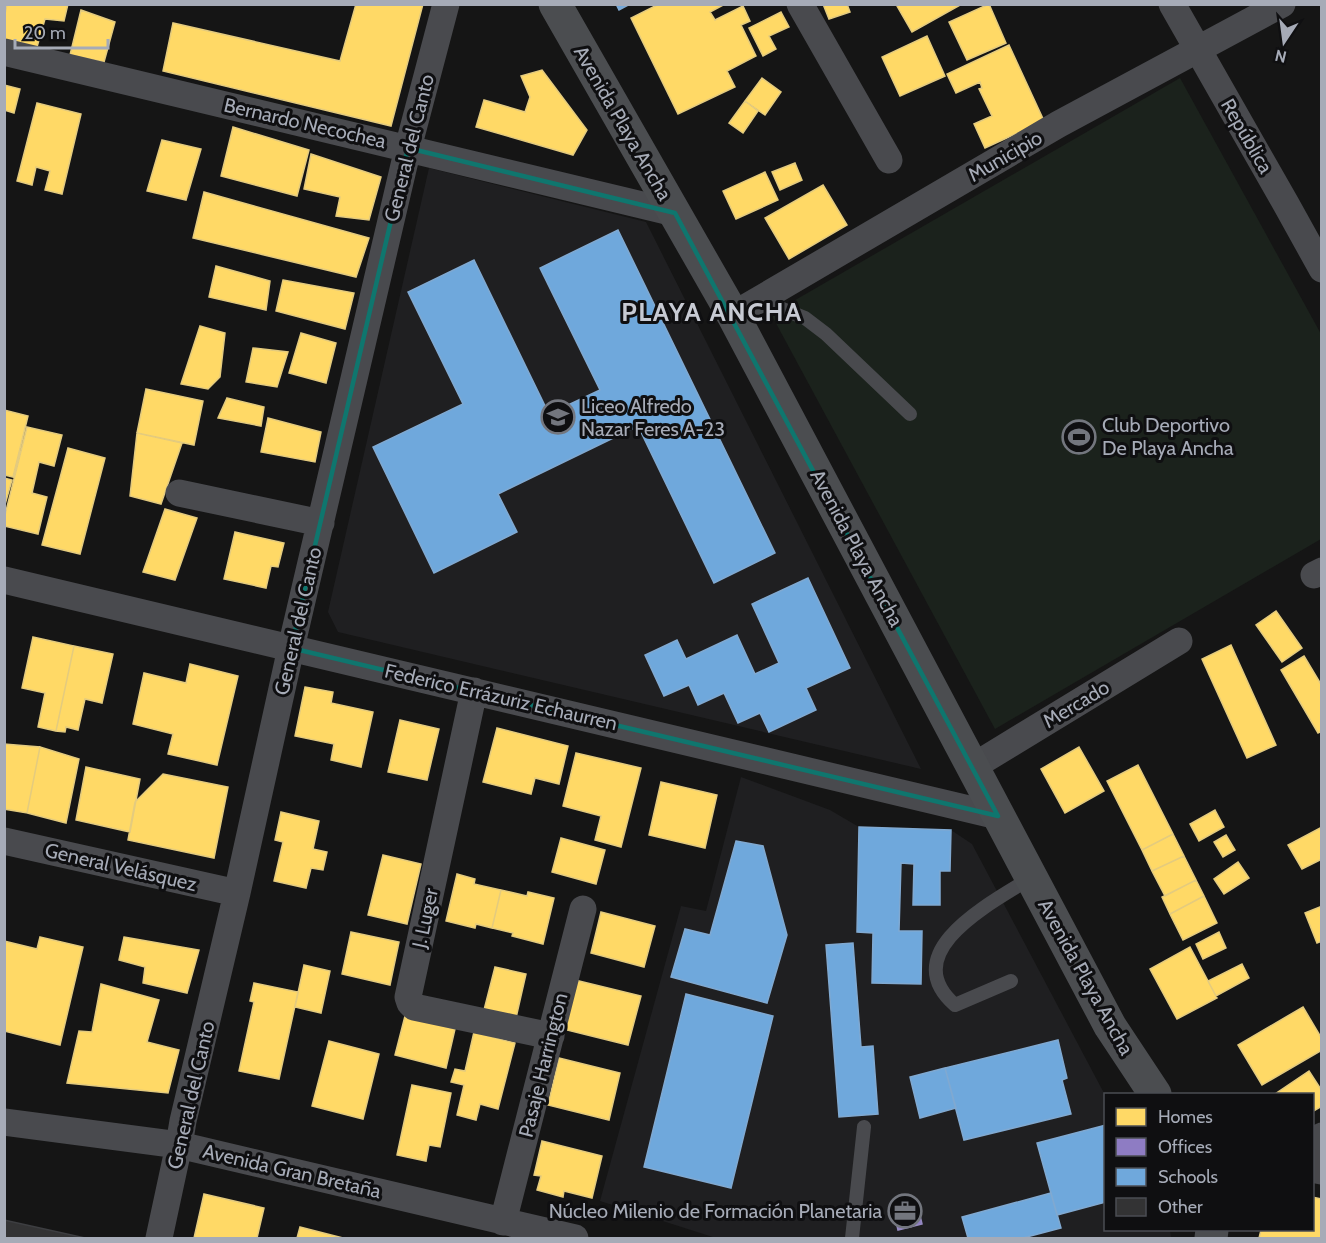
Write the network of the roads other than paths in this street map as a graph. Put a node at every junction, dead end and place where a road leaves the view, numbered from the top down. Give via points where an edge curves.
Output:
1 (446, 4) edge
2 (555, 4) edge
3 (800, 4) edge
4 (1172, 4) edge
5 (1282, 4) edge
6 (1197, 50) junction
7 (4, 52) edge
8 (408, 148) junction
9 (889, 160) dead end
10 (675, 213) junction
11 (1322, 269) edge
12 (764, 297) junction
13 (733, 315) junction
14 (910, 414) dead end
15 (179, 493) dead end
16 (321, 523) junction
17 (4, 580) edge
18 (1179, 641) dead end
19 (291, 648) junction
20 (474, 691) junction
21 (974, 766) junction
22 (998, 816) junction
23 (4, 842) edge
24 (1031, 878) junction
25 (237, 893) junction
26 (583, 909) dead end
27 (1011, 981) dead end
28 (551, 1036) junction
29 (1154, 1093) edge
30 (4, 1122) edge
31 (864, 1126) dead end
32 (179, 1145) junction
33 (503, 1221) junction
34 (566, 1237) edge
35 (159, 1239) edge
36 (852, 1239) edge

1 - 8 street, General del Canto
2 - 10 main road, Avenida Playa Ancha
3 - 9 street
4 - 6 street, República
5 - 6 street, Municipio
6 - 11 street, República
6 - 12 street, Municipio via 1059,124
7 - 8 street, Bernardo Necochea
8 - 10 street, Bernardo Necochea
8 - 16 street, General del Canto
10 - 13 main road, Avenida Playa Ancha
12 - 13 street, Municipio
12 - 14 lane via 826,334
13 - 21 main road, Avenida Playa Ancha
15 - 16 street
16 - 19 street, General del Canto
17 - 19 street, Federico Errázuriz Echaurren
18 - 21 street, Mercado
19 - 20 street, Federico Errázuriz Echaurren
19 - 25 street, General del Canto
20 - 22 street, Federico Errázuriz Echaurren
20 - 28 street, J. Luger via 408,997 414,1007
21 - 22 main road, Avenida Playa Ancha
22 - 24 main road, Avenida Playa Ancha
23 - 25 street, General Velásquez
24 - 27 lane via 951,933 939,950 937,983 955,1005
24 - 29 main road, Avenida Playa Ancha via 1110,1026
25 - 32 street, General del Canto
26 - 28 street, Pasaje Harrington
28 - 33 street, Pasaje Harrington
30 - 32 street, Avenida Gran Bretaña
31 - 36 lane
32 - 33 street, Avenida Gran Bretaña
32 - 35 street, General del Canto
33 - 34 street, Avenida Gran Bretaña

